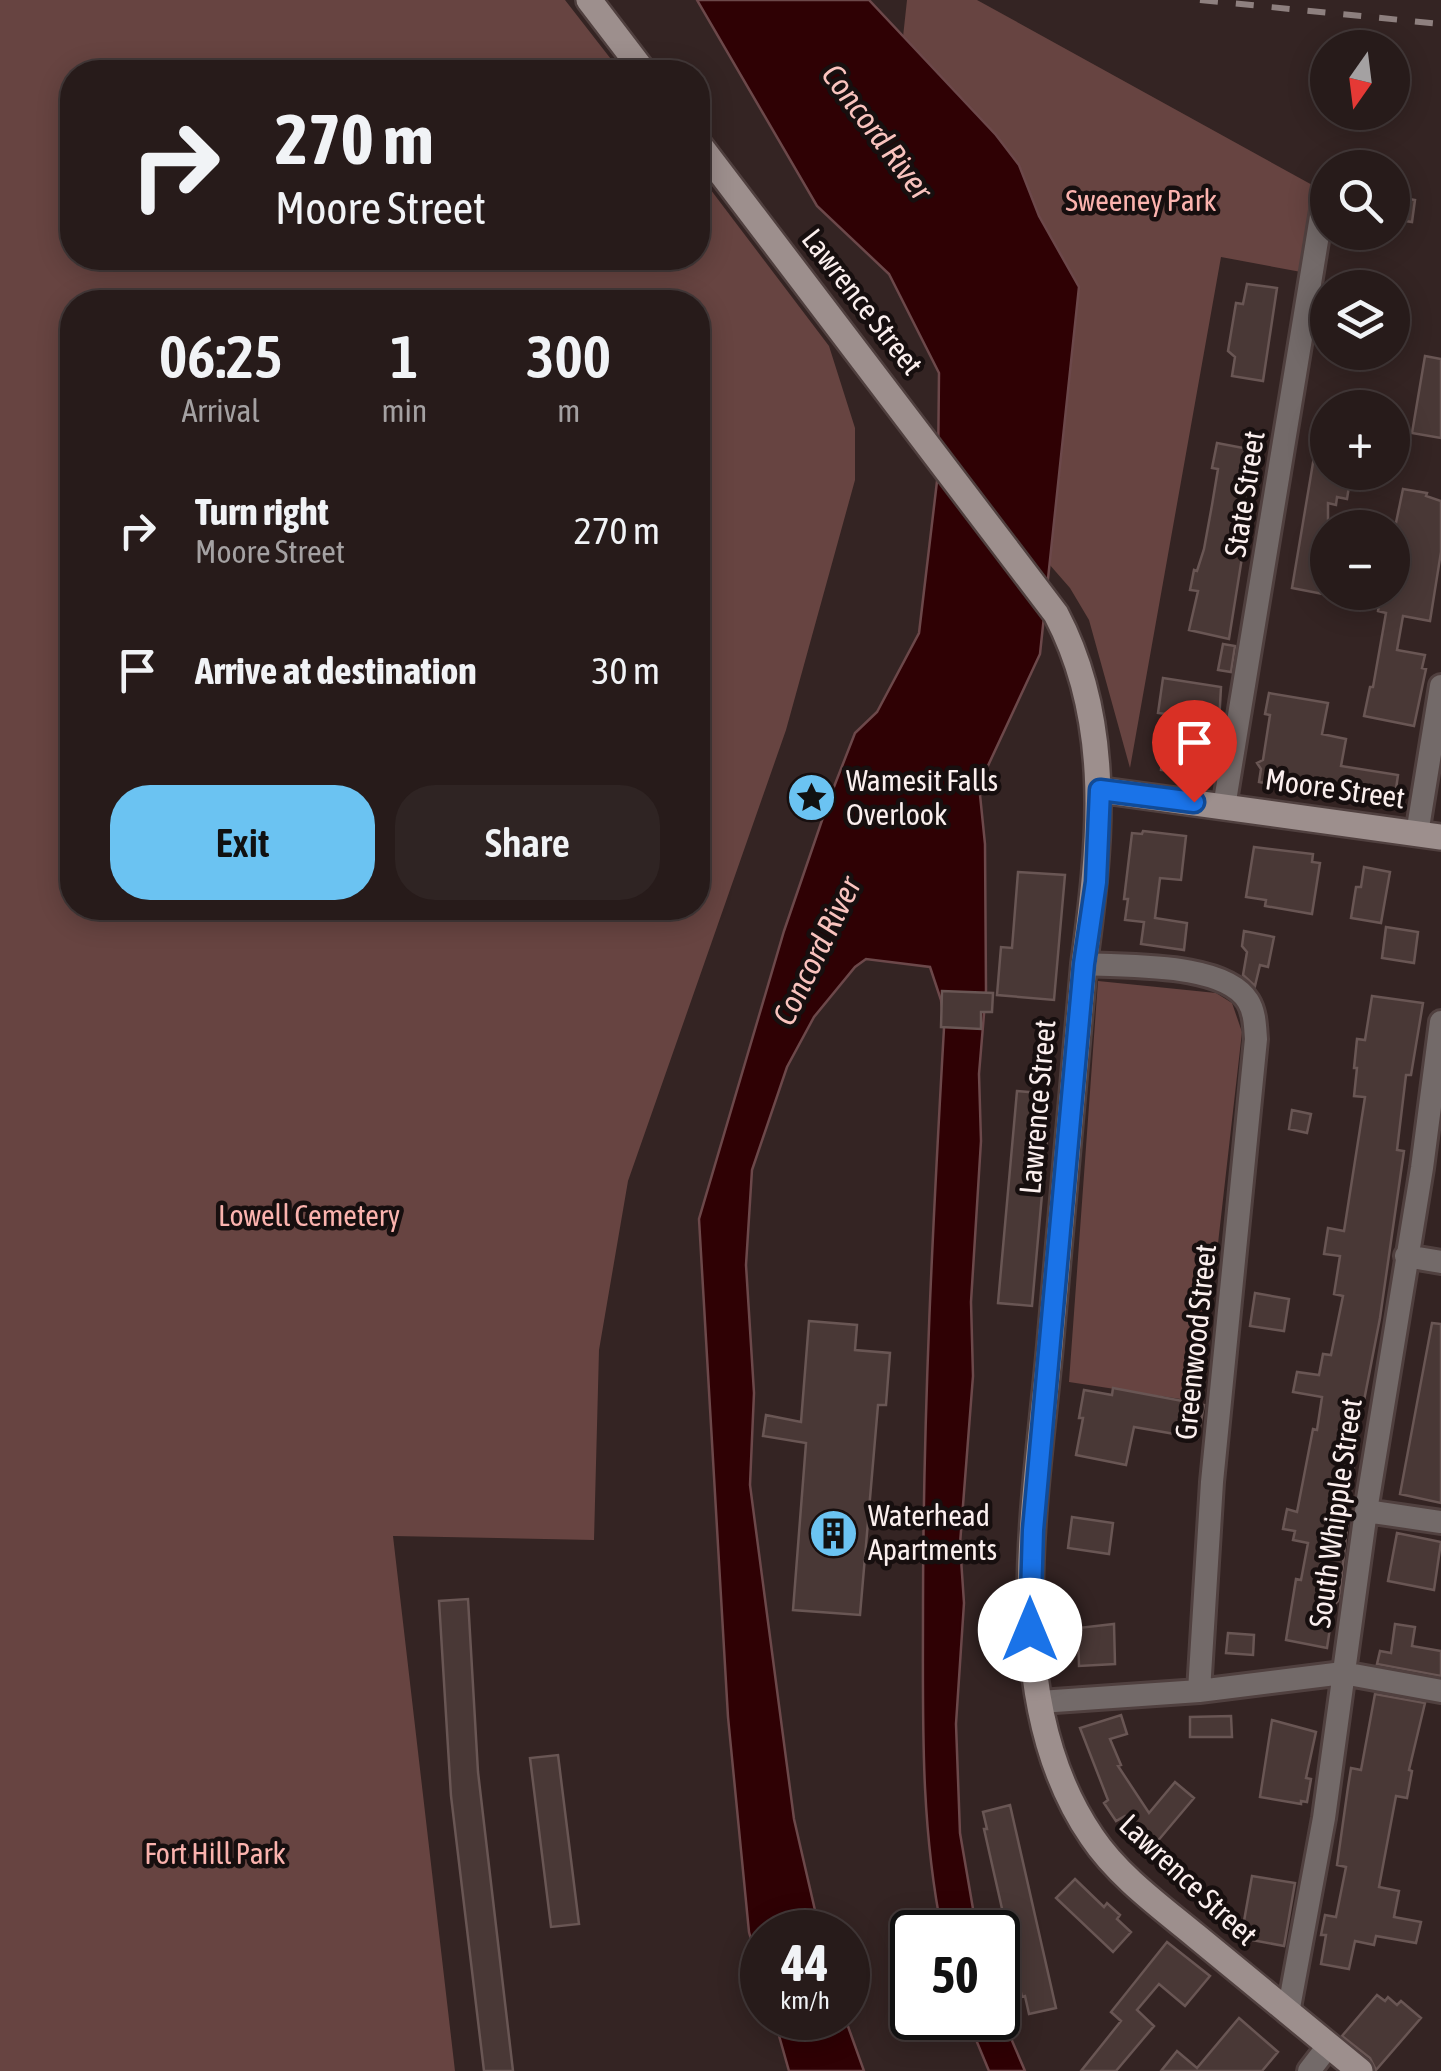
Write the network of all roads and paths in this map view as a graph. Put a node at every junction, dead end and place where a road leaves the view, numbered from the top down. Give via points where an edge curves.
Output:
1 (589, 0) edge
2 (635, 60) edge
3 (710, 159) edge
4 (1315, 250) edge
5 (1441, 686) edge
6 (1100, 790) junction
7 (1224, 806) junction
8 (1429, 835) edge
9 (1084, 964) junction
10 (1441, 1022) edge
11 (1441, 1147) edge
12 (1422, 1168) junction
13 (1406, 1256) junction
14 (1441, 1262) edge
15 (1366, 1511) junction
16 (1441, 1522) edge
17 (1343, 1673) junction
18 (1199, 1691) junction
19 (1441, 1691) edge
20 (1040, 1702) junction
21 (1288, 2013) junction
22 (1329, 2045) junction
23 (1310, 2071) edge
24 (1360, 2071) edge

1 - 2 main road
3 - 6 main road, Lawrence Street via 1056,614 1082,675
4 - 7 street, State Street
5 - 8 street
6 - 7 main road, Moore Street
6 - 9 main road, Lawrence Street
7 - 8 main road, Moore Street
9 - 18 street, Greenwood Street via 1219,978 1236,986 1254,1018
9 - 20 main road, Lawrence Street via 1033,1530 1030,1630
10 - 12 street, South Whipple Street
11 - 12 street
12 - 13 street, South Whipple Street
13 - 14 street
13 - 15 street, South Whipple Street
15 - 16 street
15 - 17 street, South Whipple Street
17 - 18 street
17 - 19 street
17 - 21 street, South Whipple Street
18 - 20 street
20 - 21 main road, Lawrence Street via 1060,1773 1092,1838 1141,1889
21 - 22 main road, Lawrence Street
22 - 23 street
22 - 24 main road, Lawrence Street

